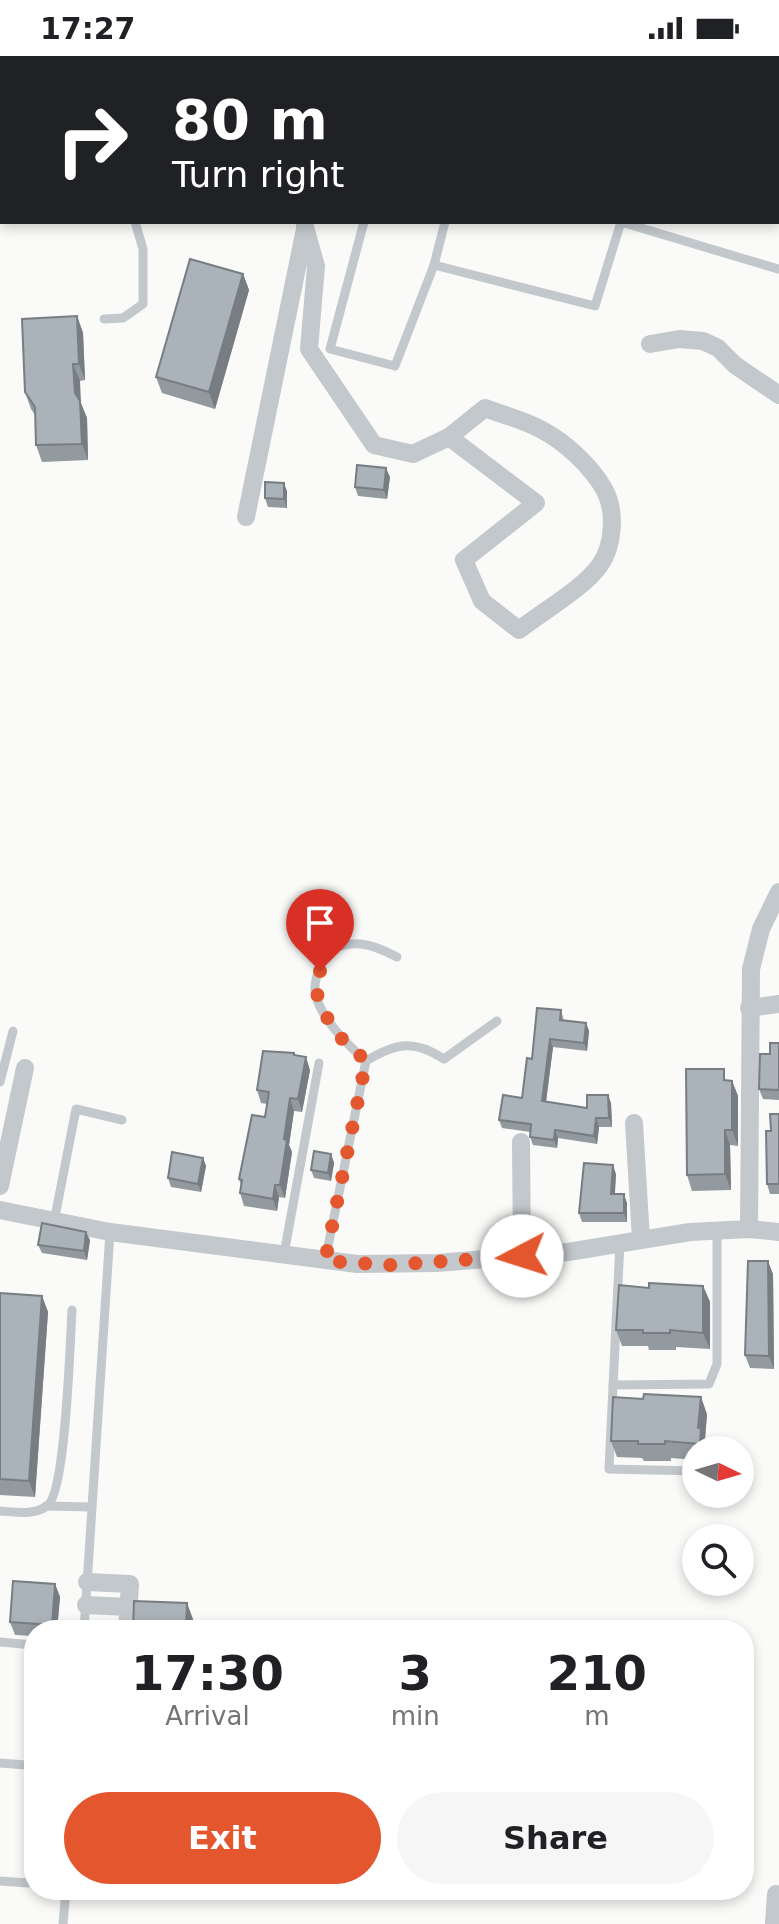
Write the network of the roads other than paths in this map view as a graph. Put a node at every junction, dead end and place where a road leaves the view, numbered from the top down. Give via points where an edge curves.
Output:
1 (136, 224) edge
2 (363, 224) edge
3 (444, 224) edge
4 (620, 224) edge
5 (628, 224) edge
6 (305, 225) edge
7 (434, 265) junction
8 (778, 269) edge
9 (104, 319) dead end
10 (650, 344) dead end
11 (779, 395) edge
12 (449, 437) junction
13 (246, 517) dead end
14 (779, 892) edge
15 (397, 957) dead end
16 (779, 1004) edge
17 (749, 1008) junction
18 (497, 1021) dead end
19 (13, 1031) dead end
20 (366, 1061) junction
21 (319, 1063) dead end
22 (25, 1068) dead end
23 (0, 1082) edge
24 (122, 1120) dead end
25 (634, 1123) dead end
26 (521, 1142) dead end
27 (0, 1186) edge
28 (0, 1210) edge
29 (54, 1222) junction
30 (749, 1229) junction
31 (717, 1230) junction
32 (110, 1232) junction
33 (779, 1232) edge
34 (641, 1239) junction
35 (620, 1242) junction
36 (284, 1254) junction
37 (522, 1256) junction
38 (325, 1261) junction
39 (72, 1310) dead end
40 (613, 1385) junction
41 (682, 1471) edge
42 (46, 1506) junction
43 (92, 1507) junction
44 (0, 1511) edge
45 (87, 1582) junction
46 (86, 1605) junction
47 (128, 1607) junction
48 (85, 1620) edge
49 (127, 1620) edge
50 (0, 1642) edge
51 (24, 1644) edge
52 (0, 1763) edge
53 (24, 1765) edge
54 (0, 1881) edge
55 (24, 1883) edge
56 (776, 1894) dead end
57 (65, 1900) edge
58 (63, 1924) edge
59 (774, 1924) edge

1 - 9 lane via 143,249 143,304 123,318
2 - 7 lane via 330,349 395,366
3 - 7 lane
4 - 7 lane via 595,306
5 - 8 lane
6 - 12 street via 316,266 309,349 374,445 413,454
6 - 13 street
10 - 11 street via 703,341
12 - 12 street via 485,408 542,430 577,456 605,490 611,545 601,564 519,630 482,601 464,560 536,503
14 - 17 street via 755,951
15 - 20 lane via 372,944 342,943 325,952 315,989 341,1038
16 - 17 street
17 - 30 street
18 - 20 lane via 444,1059 425,1046 389,1047
19 - 23 lane
20 - 38 lane
21 - 36 lane
22 - 27 street
24 - 29 lane via 76,1109
25 - 34 street
26 - 37 street
28 - 29 street
29 - 32 street
30 - 31 street
30 - 33 street
31 - 34 street
31 - 40 lane via 717,1364 709,1384
32 - 36 street
32 - 43 lane
34 - 35 street
35 - 37 street
35 - 40 lane
36 - 38 street
37 - 38 street via 390,1265
39 - 42 lane via 61,1461 55,1496
40 - 41 lane via 609,1469
42 - 43 lane
42 - 44 lane via 31,1512
43 - 45 lane
45 - 46 lane
45 - 47 street via 130,1584
46 - 47 street
46 - 48 lane
47 - 49 street
50 - 51 lane
52 - 53 lane
54 - 55 lane
56 - 59 street
57 - 58 lane

